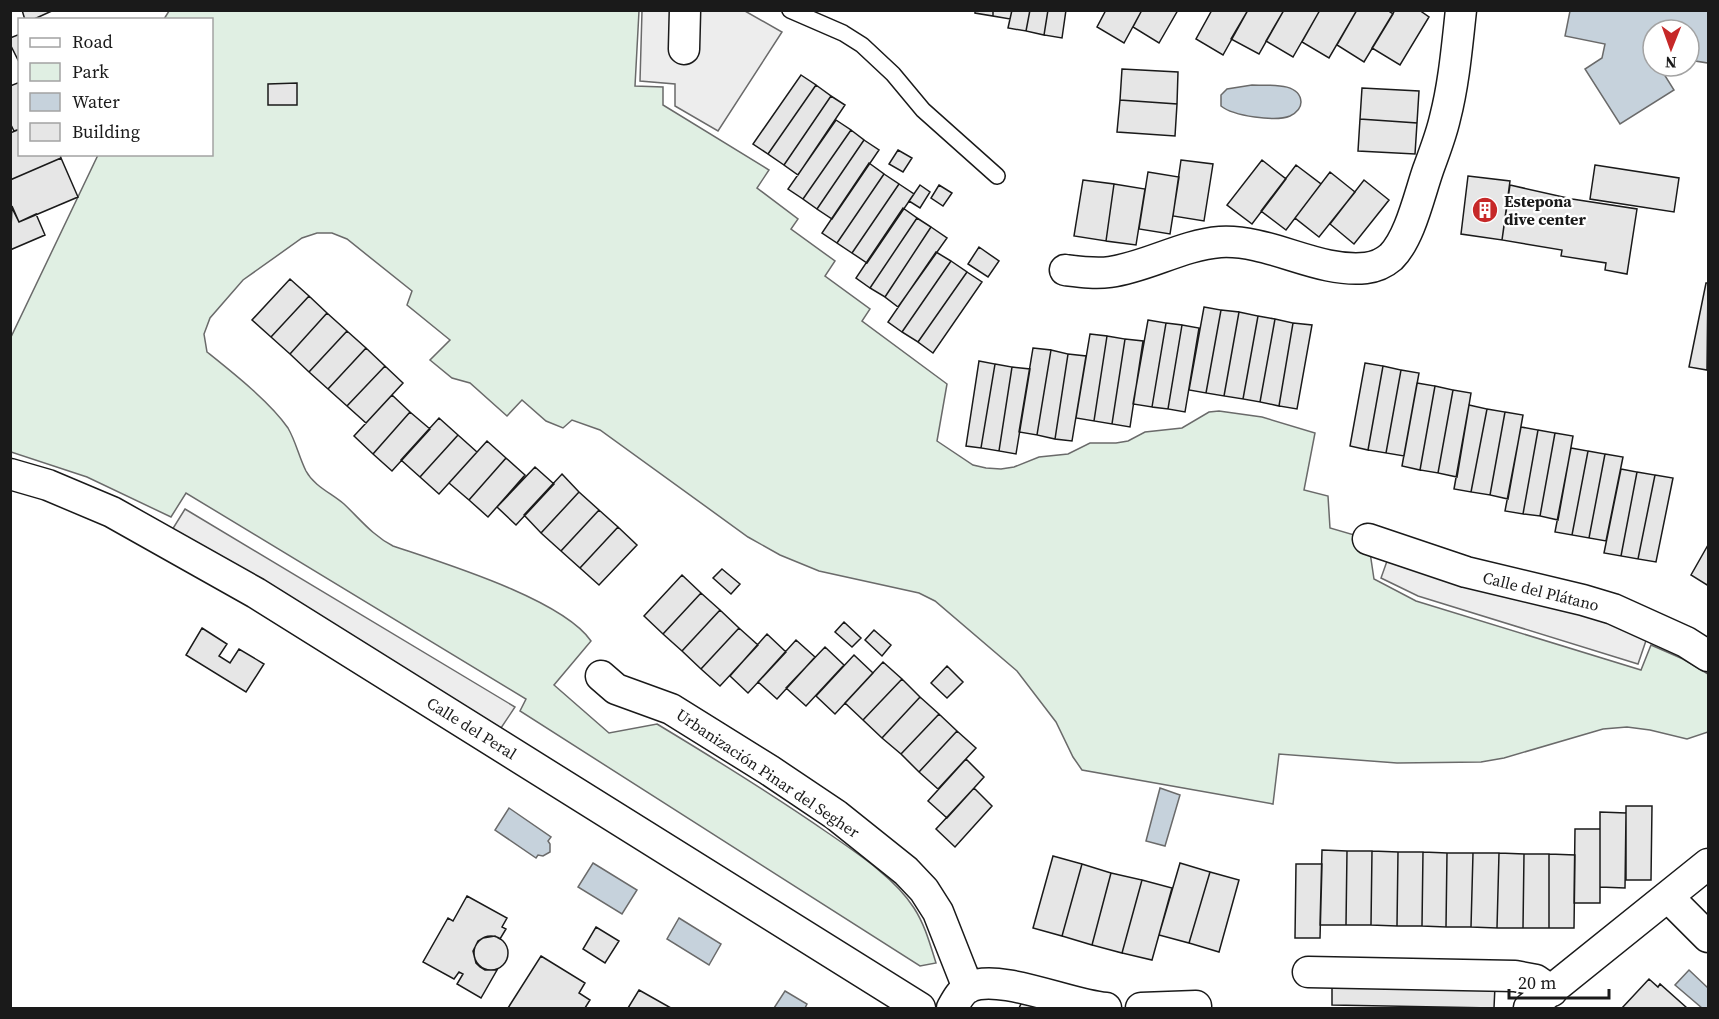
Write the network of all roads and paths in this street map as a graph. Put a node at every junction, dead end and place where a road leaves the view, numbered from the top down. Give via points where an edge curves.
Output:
1 (685, 10) edge
2 (790, 10) edge
3 (1461, 10) edge
4 (684, 49) dead end
5 (997, 176) dead end
6 (1065, 270) dead end
7 (10, 474) edge
8 (1368, 539) dead end
9 (1708, 656) edge
10 (601, 676) dead end
11 (1708, 864) edge
12 (1668, 897) junction
13 (1708, 937) edge
14 (1308, 972) dead end
15 (1552, 991) junction
16 (960, 998) edge
17 (1196, 1006) dead end
18 (920, 1008) edge
19 (1106, 1008) edge
20 (1142, 1008) edge
21 (1529, 1008) edge

1 - 4 street
2 - 5 lane via 862,45 923,110
3 - 6 street via 1445,119 1406,233 1391,256 1379,265 1338,267 1259,246 1218,242 1112,272
7 - 18 street, Calle del Peral via 112,512 256,593
8 - 9 street, Calle del Plátano via 1474,574 1613,609
10 - 16 street, Urbanización Pinar del Segher via 616,689 671,709 769,770 836,815 906,871 938,912
11 - 12 street
12 - 13 street
12 - 15 street
14 - 15 street via 1515,976 1536,980
15 - 21 street
16 - 19 street, Urbanización Pinar del Segher via 980,984 994,983
17 - 20 street

